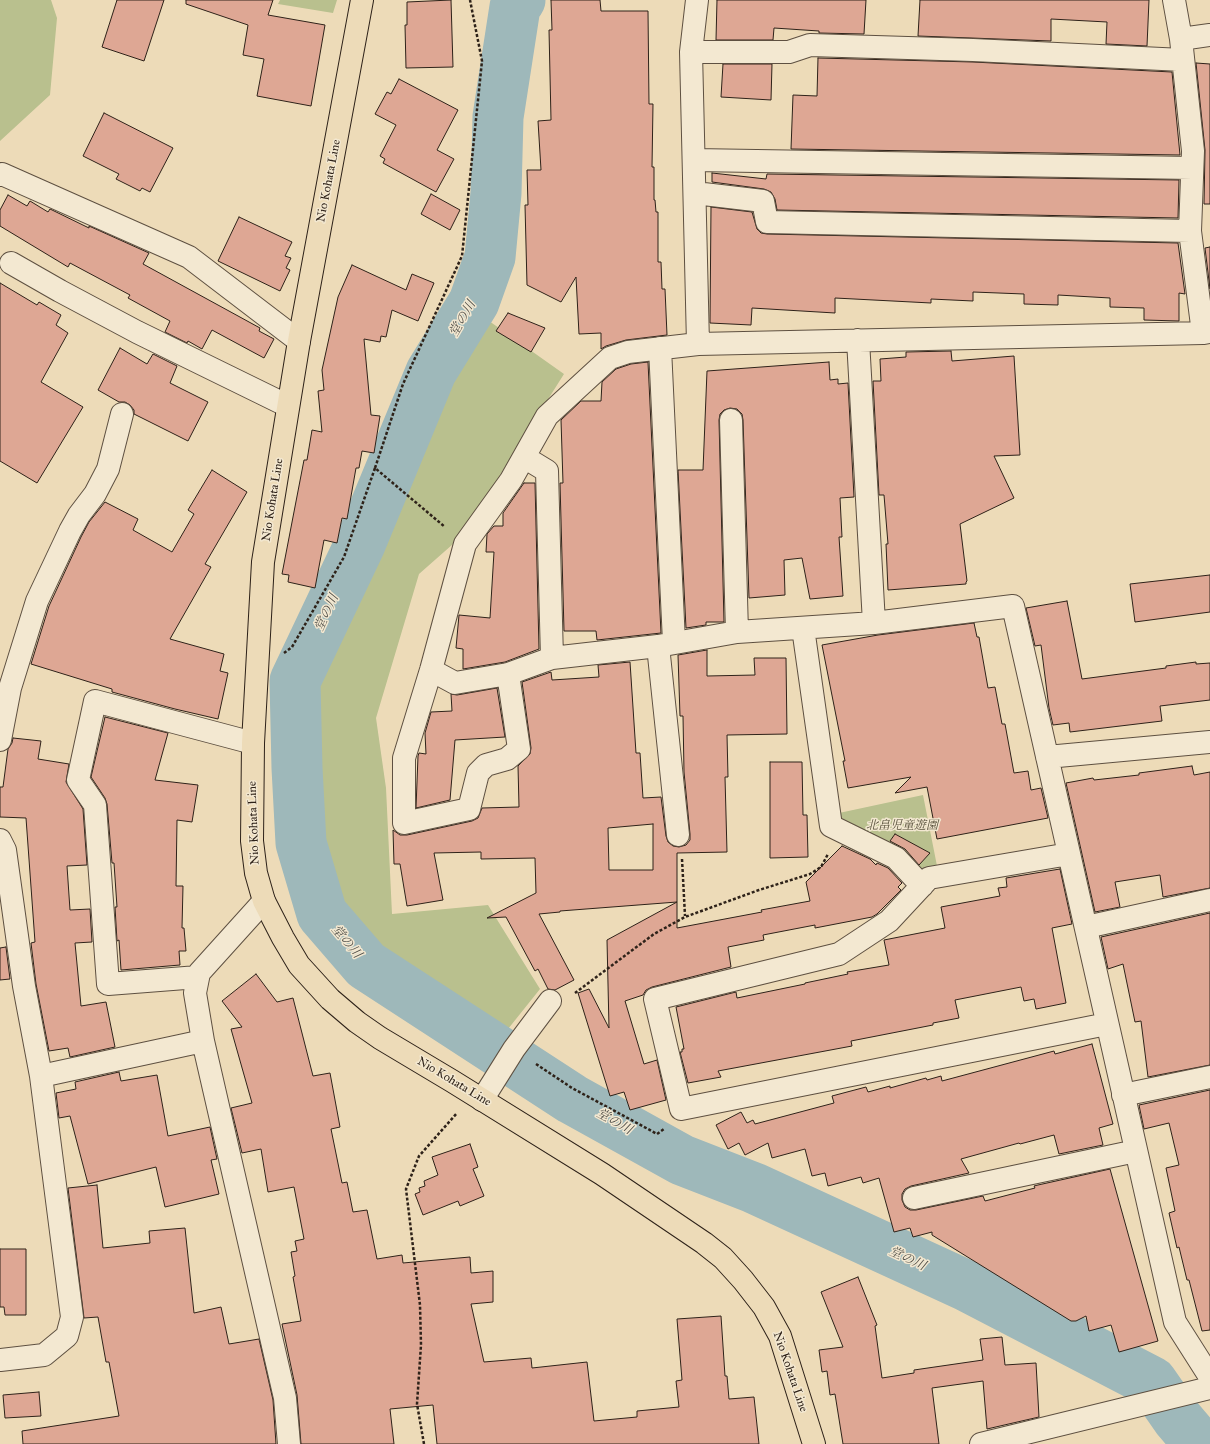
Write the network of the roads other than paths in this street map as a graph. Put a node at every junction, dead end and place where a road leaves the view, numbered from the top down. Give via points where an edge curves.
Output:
1 (362, 0) edge
2 (697, 0) edge
3 (1174, 0) edge
4 (1210, 35) edge
5 (1181, 39) junction
6 (691, 52) junction
7 (1183, 60) junction
8 (1199, 156) edge
9 (694, 160) junction
10 (1, 174) edge
11 (695, 193) junction
12 (1190, 231) junction
13 (11, 263) dead end
14 (1206, 332) edge
15 (858, 340) junction
16 (299, 341) junction
17 (698, 344) junction
18 (660, 348) junction
19 (288, 406) junction
20 (122, 414) dead end
21 (731, 420) dead end
22 (524, 457) junction
23 (874, 623) junction
24 (803, 628) junction
25 (737, 632) junction
26 (666, 644) junction
27 (552, 658) junction
28 (431, 670) junction
29 (508, 674) junction
30 (0, 740) edge
31 (1210, 742) edge
32 (253, 743) junction
33 (1047, 757) junction
34 (678, 835) road end
35 (0, 840) edge
36 (1069, 854) junction
37 (922, 886) junction
38 (1210, 900) edge
39 (264, 901) junction
40 (1086, 927) junction
41 (198, 977) junction
42 (550, 1001) road end
43 (1107, 1024) junction
44 (203, 1041) junction
45 (40, 1076) junction
46 (1210, 1077) edge
47 (488, 1091) junction
48 (1123, 1094) junction
49 (1136, 1151) junction
50 (914, 1198) dead end
51 (0, 1360) edge
52 (1210, 1377) edge
53 (1210, 1388) edge
54 (289, 1444) edge
55 (814, 1444) edge
56 (981, 1444) edge

1 - 16 main road, Nio Kohata Line
2 - 6 street
3 - 5 street
4 - 5 street
5 - 7 street
6 - 7 street via 789,52 810,45
6 - 9 street
7 - 8 street
8 - 9 street
8 - 12 street
9 - 11 street
10 - 16 street via 189,257
11 - 12 street via 763,201 767,222
11 - 17 street
12 - 14 street
13 - 19 street via 130,328
14 - 15 street
15 - 17 street
15 - 23 street
16 - 19 main road, Nio Kohata Line
17 - 18 street
18 - 22 street via 628,352 610,358 547,416
18 - 26 street
19 - 32 main road, Nio Kohata Line via 263,562
20 - 30 street via 108,469 70,531 37,601 10,688
21 - 25 street
22 - 27 street via 547,471
22 - 28 street via 466,544
23 - 24 street
23 - 33 street via 1013,606
24 - 25 street
24 - 37 street via 831,826 896,858
25 - 26 street
26 - 27 street
26 - 34 street
27 - 29 street
28 - 29 street via 455,683
28 - 29 street via 404,758 404,823 469,809 478,772 486,765 508,759 519,749
31 - 33 street
32 - 39 main road, Nio Kohata Line via 252,841 256,873
32 - 41 street via 95,700 78,780 95,805 108,984
33 - 36 street
35 - 45 street via 5,850 24,986
36 - 37 street via 929,878
36 - 40 street
37 - 43 street via 889,921 839,954 655,998 682,1110
38 - 40 street
39 - 41 street
39 - 47 main road, Nio Kohata Line via 299,965 330,999 357,1022 380,1038
40 - 43 street
41 - 44 street via 195,994
42 - 47 street via 513,1050
43 - 48 street
44 - 45 street
44 - 54 street via 285,1398
45 - 51 street via 72,1317 66,1336 44,1355
46 - 48 street
47 - 55 main road, Nio Kohata Line via 602,1174 704,1243 744,1280 764,1307 780,1336
48 - 49 street
49 - 50 street
49 - 52 street via 1175,1322
53 - 56 street

